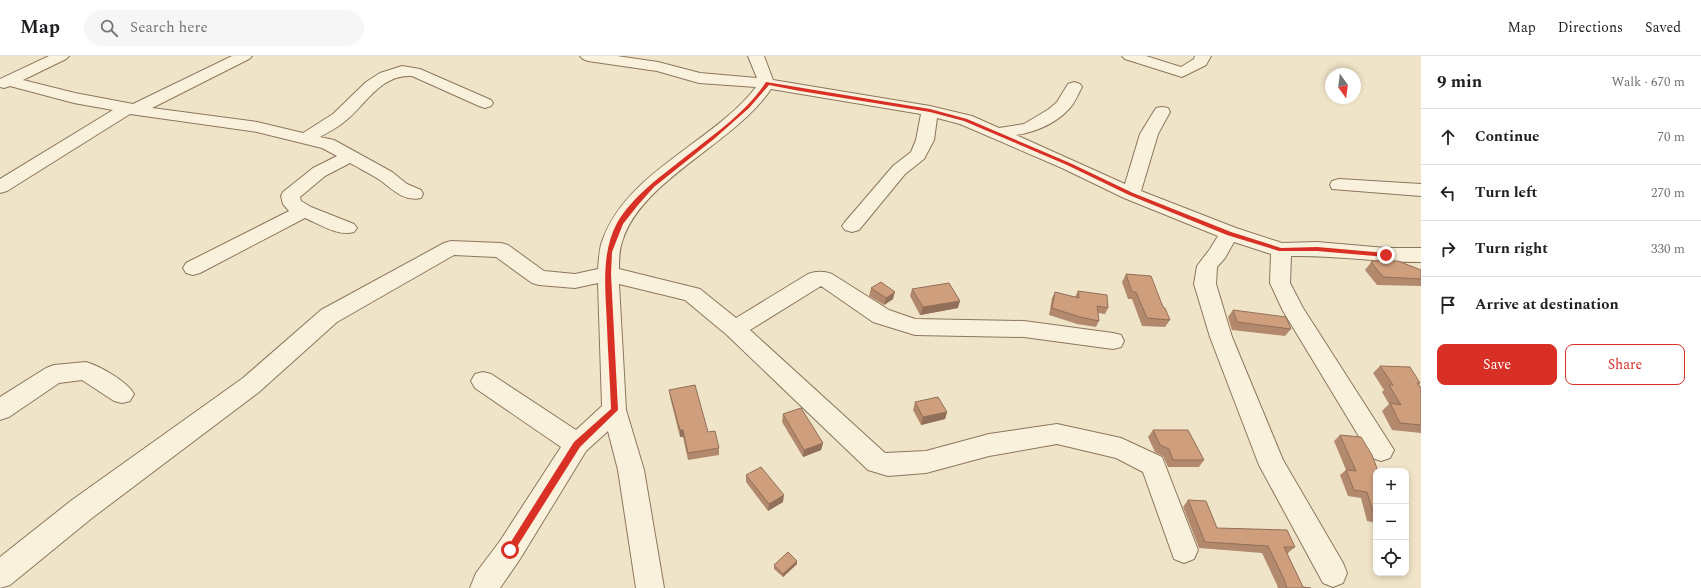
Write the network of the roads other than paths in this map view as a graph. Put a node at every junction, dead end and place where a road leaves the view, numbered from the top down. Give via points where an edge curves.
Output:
1 (61, 56) edge
2 (244, 56) edge
3 (588, 56) edge
4 (756, 56) edge
5 (1130, 56) edge
6 (1202, 56) edge
7 (5, 83) edge
8 (767, 83) junction
9 (1074, 87) dead end
10 (485, 103) dead end
11 (130, 109) junction
12 (930, 110) junction
13 (1162, 112) dead end
14 (1000, 133) junction
15 (307, 138) junction
16 (349, 157) junction
17 (1339, 185) dead end
18 (0, 187) edge
19 (1421, 190) edge
20 (414, 194) dead end
21 (1131, 194) junction
22 (304, 211) junction
23 (852, 226) dead end
24 (347, 228) dead end
25 (1229, 233) junction
26 (1281, 250) junction
27 (1421, 255) edge
28 (194, 268) dead end
29 (608, 274) junction
30 (735, 329) junction
31 (1113, 341) dead end
32 (483, 381) dead end
33 (122, 394) dead end
34 (0, 410) edge
35 (614, 410) junction
36 (577, 444) junction
37 (1381, 450) dead end
38 (1184, 550) dead end
39 (1333, 573) dead end
40 (0, 575) edge
41 (484, 588) edge
42 (650, 588) edge

1 - 7 street
2 - 11 street
3 - 8 street via 658,67 699,78
4 - 8 street
5 - 6 street via 1182,72 1200,62
7 - 11 street
8 - 12 street
8 - 29 street via 748,107 652,186 636,203 613,238
9 - 14 street via 1064,105 1055,113 1029,128
10 - 15 street via 415,72 402,71 386,76 372,85 339,118
11 - 15 street via 257,127
11 - 18 street
12 - 14 street
12 - 23 street via 925,140 918,155 899,170
13 - 21 street via 1149,134
14 - 21 street
15 - 16 street via 328,144
16 - 20 street
16 - 22 street via 319,172 290,196 292,204
17 - 19 street
21 - 25 street
22 - 24 street
22 - 28 street
25 - 26 street
25 - 39 street via 1207,266 1205,284 1221,337 1272,465
26 - 27 street via 1317,249 1386,255
26 - 37 street via 1280,283 1294,311
29 - 30 street via 692,294
29 - 35 street
29 - 40 street via 575,281 539,278 501,250 451,248 330,316 251,385 82,509
30 - 31 street via 815,279 825,279 881,316 915,328 1024,329
30 - 38 street via 877,462 888,465 926,462 989,445 1057,434 1121,449 1153,465
32 - 36 street
33 - 34 street via 86,371 54,374
35 - 36 street
35 - 42 street via 632,477
36 - 41 street

